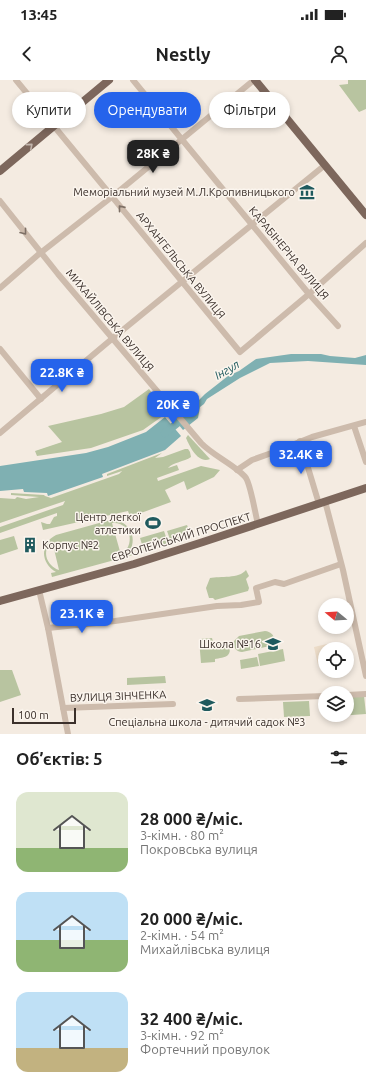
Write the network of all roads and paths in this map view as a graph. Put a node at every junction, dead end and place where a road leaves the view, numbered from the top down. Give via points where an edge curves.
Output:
1 (16, 80) edge
2 (109, 80) edge
3 (133, 80) edge
4 (254, 80) edge
5 (26, 92) edge
6 (86, 99) edge
7 (51, 128) edge
8 (55, 128) edge
9 (181, 139) junction
10 (325, 165) junction
11 (0, 171) edge
12 (112, 197) junction
13 (0, 201) edge
14 (366, 215) edge
15 (252, 225) junction
16 (366, 243) edge
17 (41, 253) junction
18 (181, 282) junction
19 (0, 288) edge
20 (309, 294) junction
21 (338, 326) dead end
22 (113, 338) junction
23 (0, 349) edge
24 (41, 399) junction
25 (366, 422) edge
26 (354, 426) junction
27 (0, 433) edge
28 (300, 441) junction
29 (366, 462) edge
30 (237, 470) junction
31 (366, 488) edge
32 (322, 502) junction
33 (258, 524) junction
34 (341, 564) junction
35 (40, 590) junction
36 (0, 601) edge
37 (48, 628) junction
38 (366, 676) edge
39 (366, 694) edge
40 (354, 695) edge
41 (318, 696) edge
42 (239, 699) dead end
43 (173, 704) dead end
44 (63, 708) junction
45 (68, 734) edge

1 - 5 street, АРХАНГЕЛЬСЬКА ВУЛИЦЯ
2 - 6 main road
3 - 9 street, КАРАБІНЕРНА ВУЛИЦЯ
4 - 9 street
4 - 10 main road
11 -> 7 main road
8 - 12 street, АРХАНГЕЛЬСЬКА ВУЛИЦЯ
9 - 12 street
9 - 15 street, КАРАБІНЕРНА ВУЛИЦЯ
10 - 14 main road
10 - 15 street
12 - 17 street
18 -> 12 street, АРХАНГЕЛЬСЬКА ВУЛИЦЯ
13 -> 17 street, МИХАЙЛІВСЬКА ВУЛИЦЯ
15 - 18 street
15 - 20 street, КАРАБІНЕРНА ВУЛИЦЯ
16 - 20 street
17 - 19 street
17 - 22 street, МИХАЙЛІВСЬКА ВУЛИЦЯ
18 - 20 street, АРХАНГЕЛЬСЬКА ВУЛИЦЯ via 240,352
18 - 22 street
20 - 21 street, КАРАБІНЕРНА ВУЛИЦЯ
22 - 24 street
22 - 30 street, МИХАЙЛІВСЬКА ВУЛИЦЯ via 190,432 207,449
23 - 24 street
24 - 27 street
25 - 26 street
26 - 28 street
26 - 29 street
28 - 30 street via 252,460
28 - 32 street
30 - 33 street, МИХАЙЛІВСЬКА ВУЛИЦЯ via 246,479
31 - 32 main road, ЄВРОПЕЙСЬКИЙ ПРОСПЕКТ
32 - 33 main road, ЄВРОПЕЙСЬКИЙ ПРОСПЕКТ
32 - 34 street
33 - 35 main road, ЄВРОПЕЙСЬКИЙ ПРОСПЕКТ via 134,564
34 - 37 street via 284,584 275,582 256,588 259,602
34 - 38 street
35 - 36 main road, ЄВРОПЕЙСЬКИЙ ПРОСПЕКТ
35 - 37 street
37 - 44 street
39 - 40 street
41 - 42 street
43 - 44 street, ВУЛИЦЯ ЗІНЧЕНКА
44 - 45 street

